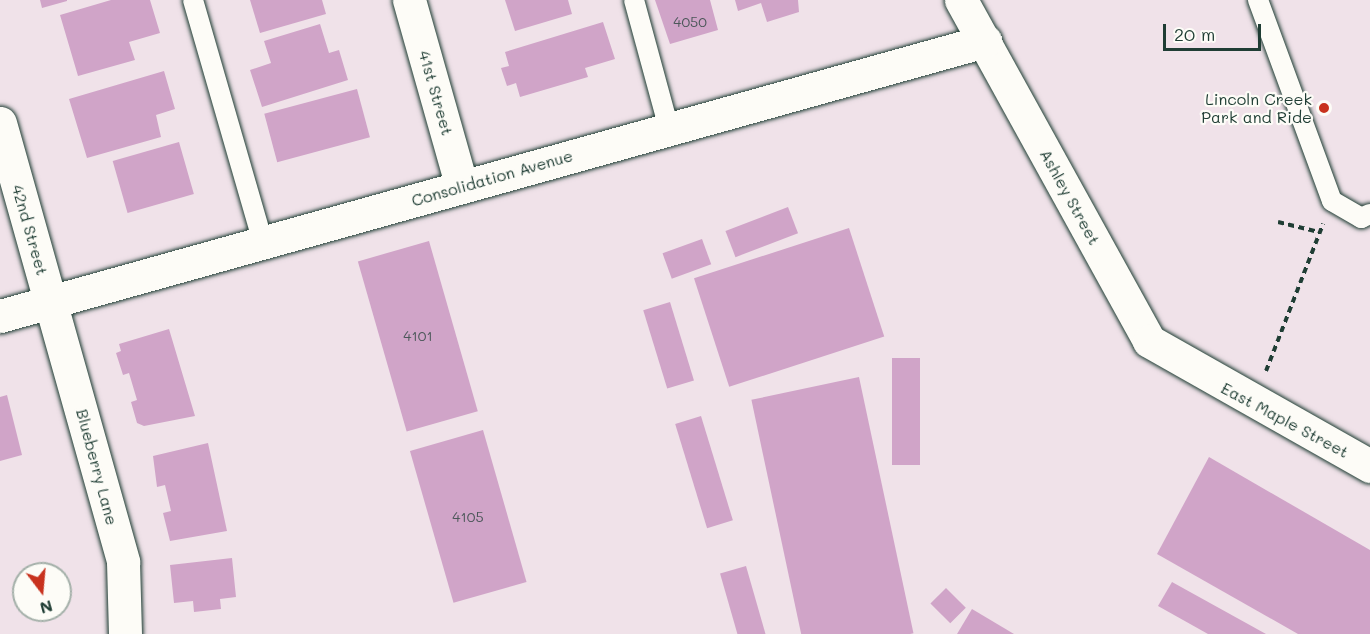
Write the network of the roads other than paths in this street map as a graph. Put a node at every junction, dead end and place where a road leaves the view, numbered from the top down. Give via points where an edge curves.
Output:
1 (193, 0) edge
2 (410, 0) edge
3 (634, 0) edge
4 (961, 0) edge
5 (1258, 0) edge
6 (985, 41) junction
7 (0, 123) edge
8 (669, 129) junction
9 (462, 187) junction
10 (1370, 213) edge
11 (262, 242) junction
12 (51, 302) junction
13 (0, 316) edge
14 (1199, 374) joint
15 (1370, 466) edge
16 (125, 634) edge

1 - 11 lane
2 - 9 street, 41st Street
3 - 8 lane
4 - 6 street, Ashley Street
5 - 10 lane via 1332,201 1361,218
6 - 8 street, Consolidation Avenue
6 - 14 street, Ashley Street via 1149,341
7 - 12 street, 42nd Street
8 - 9 street, Consolidation Avenue
9 - 11 street, Consolidation Avenue
11 - 12 street, Consolidation Avenue
12 - 13 street, Consolidation Avenue
12 - 16 street, Blueberry Lane via 123,562
14 - 15 street, East Maple Street

